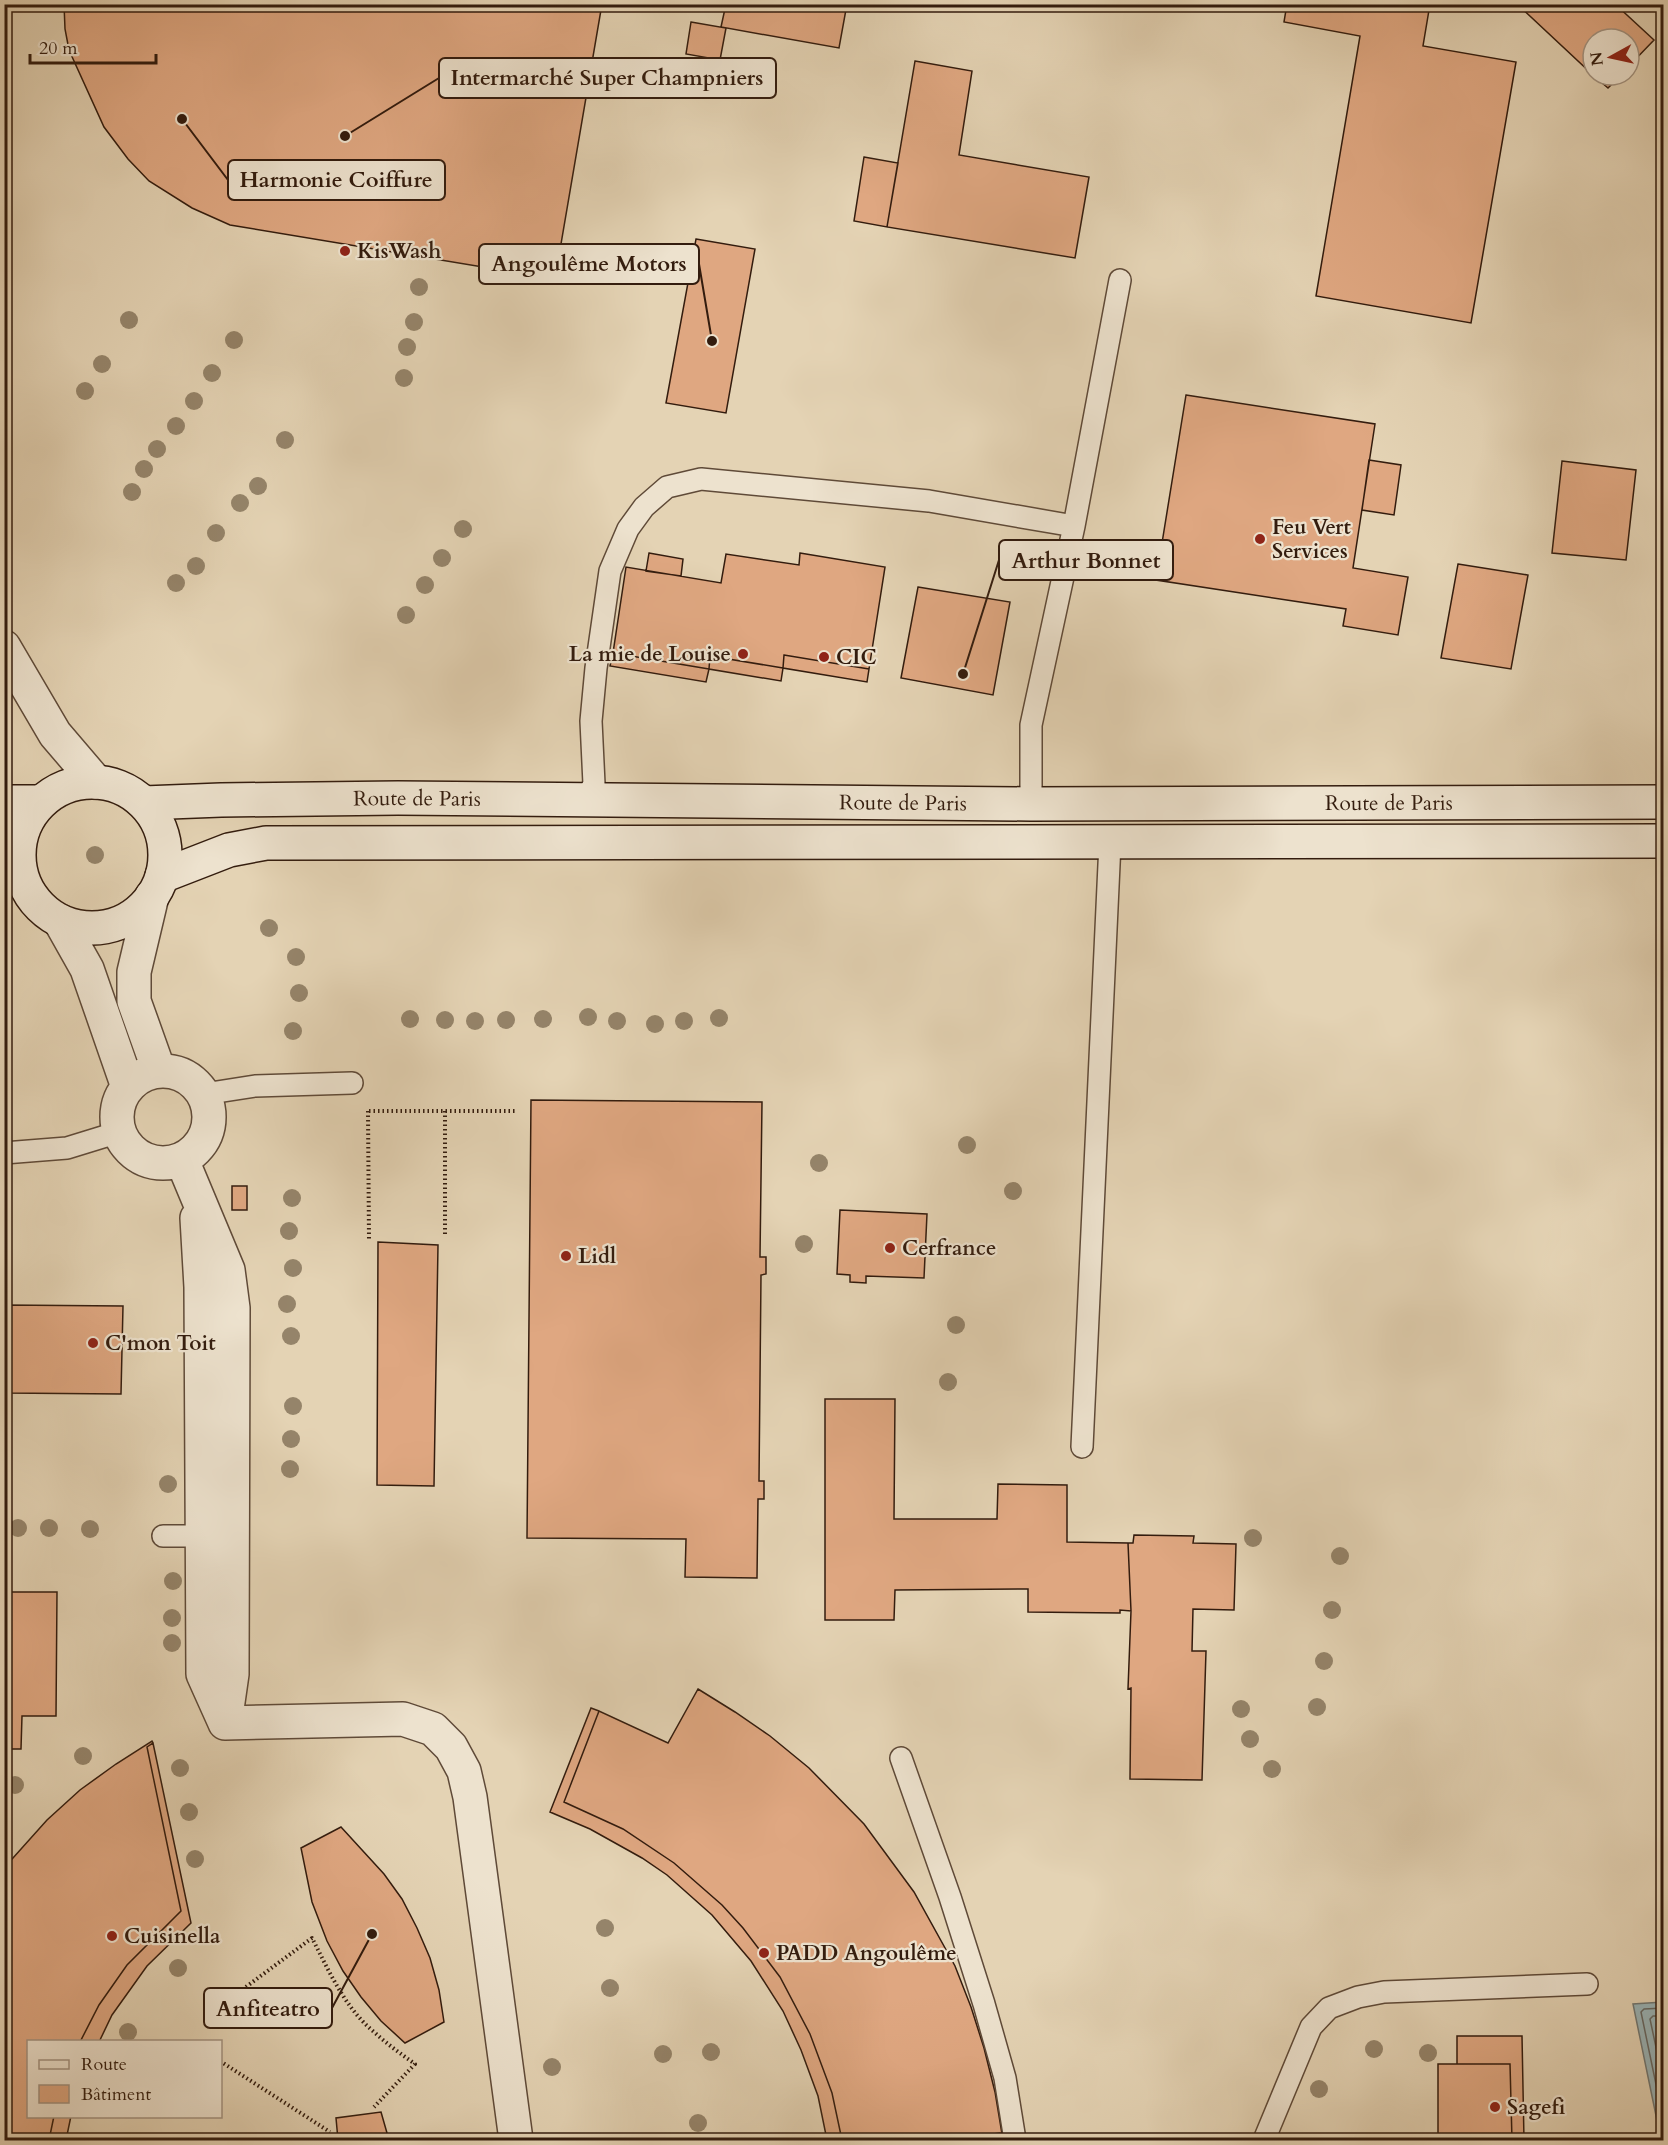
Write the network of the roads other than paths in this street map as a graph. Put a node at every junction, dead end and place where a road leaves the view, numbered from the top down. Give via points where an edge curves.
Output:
1 (1120, 280) dead end
2 (1074, 526) junction
3 (4, 648) edge
4 (96, 782) junction
5 (585, 801) junction
6 (4, 802) edge
7 (41, 802) junction
8 (1664, 802) edge
9 (144, 803) junction
10 (1031, 804) junction
11 (1664, 841) edge
12 (1110, 843) junction
13 (13, 868) edge
14 (157, 886) junction
15 (60, 921) junction
16 (159, 1071) junction
17 (352, 1083) dead end
18 (128, 1087) junction
19 (204, 1094) junction
20 (119, 1132) junction
21 (4, 1153) edge
22 (182, 1160) junction
23 (1082, 1447) dead end
24 (217, 1535) junction
25 (163, 1536) dead end
26 (901, 1758) dead end
27 (1587, 1984) dead end
28 (516, 2140) edge
29 (1015, 2140) edge
30 (1264, 2140) edge

1 - 2 lane
2 - 5 lane via 929,501 701,479 667,487 644,507 628,529 610,571 591,721 594,784
2 - 10 lane via 1031,725
3 - 4 main road via 55,734
4 - 7 main road via 58,790
4 - 9 main road via 114,785
5 - 9 main road, Route de Paris via 398,798
5 - 10 main road, Route de Paris
6 - 7 main road
7 - 13 main road via 26,822
8 - 10 main road, Route de Paris
9 - 14 main road via 156,818 165,856
11 - 12 main road, Route de Paris
12 - 14 main road, Route de Paris via 266,843 229,850
12 - 23 lane
13 - 15 main road via 42,908
14 - 15 main road via 138,912 121,923 100,928
14 - 16 main road via 134,972 134,1001
15 - 18 main road via 87,969
16 - 18 main road
16 - 19 main road via 184,1076
17 - 19 lane via 255,1086
18 - 20 main road via 120,1101
19 - 22 main road via 209,1124 204,1139
20 - 21 lane via 67,1148
20 - 22 main road via 138,1156 159,1163
22 - 24 main road via 195,1192
24 - 25 lane
24 - 28 main road via 203,1674 225,1723 403,1719 433,1729 451,1747 464,1771
26 - 29 lane via 984,2004 1005,2078
27 - 30 lane via 1384,1992 1329,2008 1311,2027

